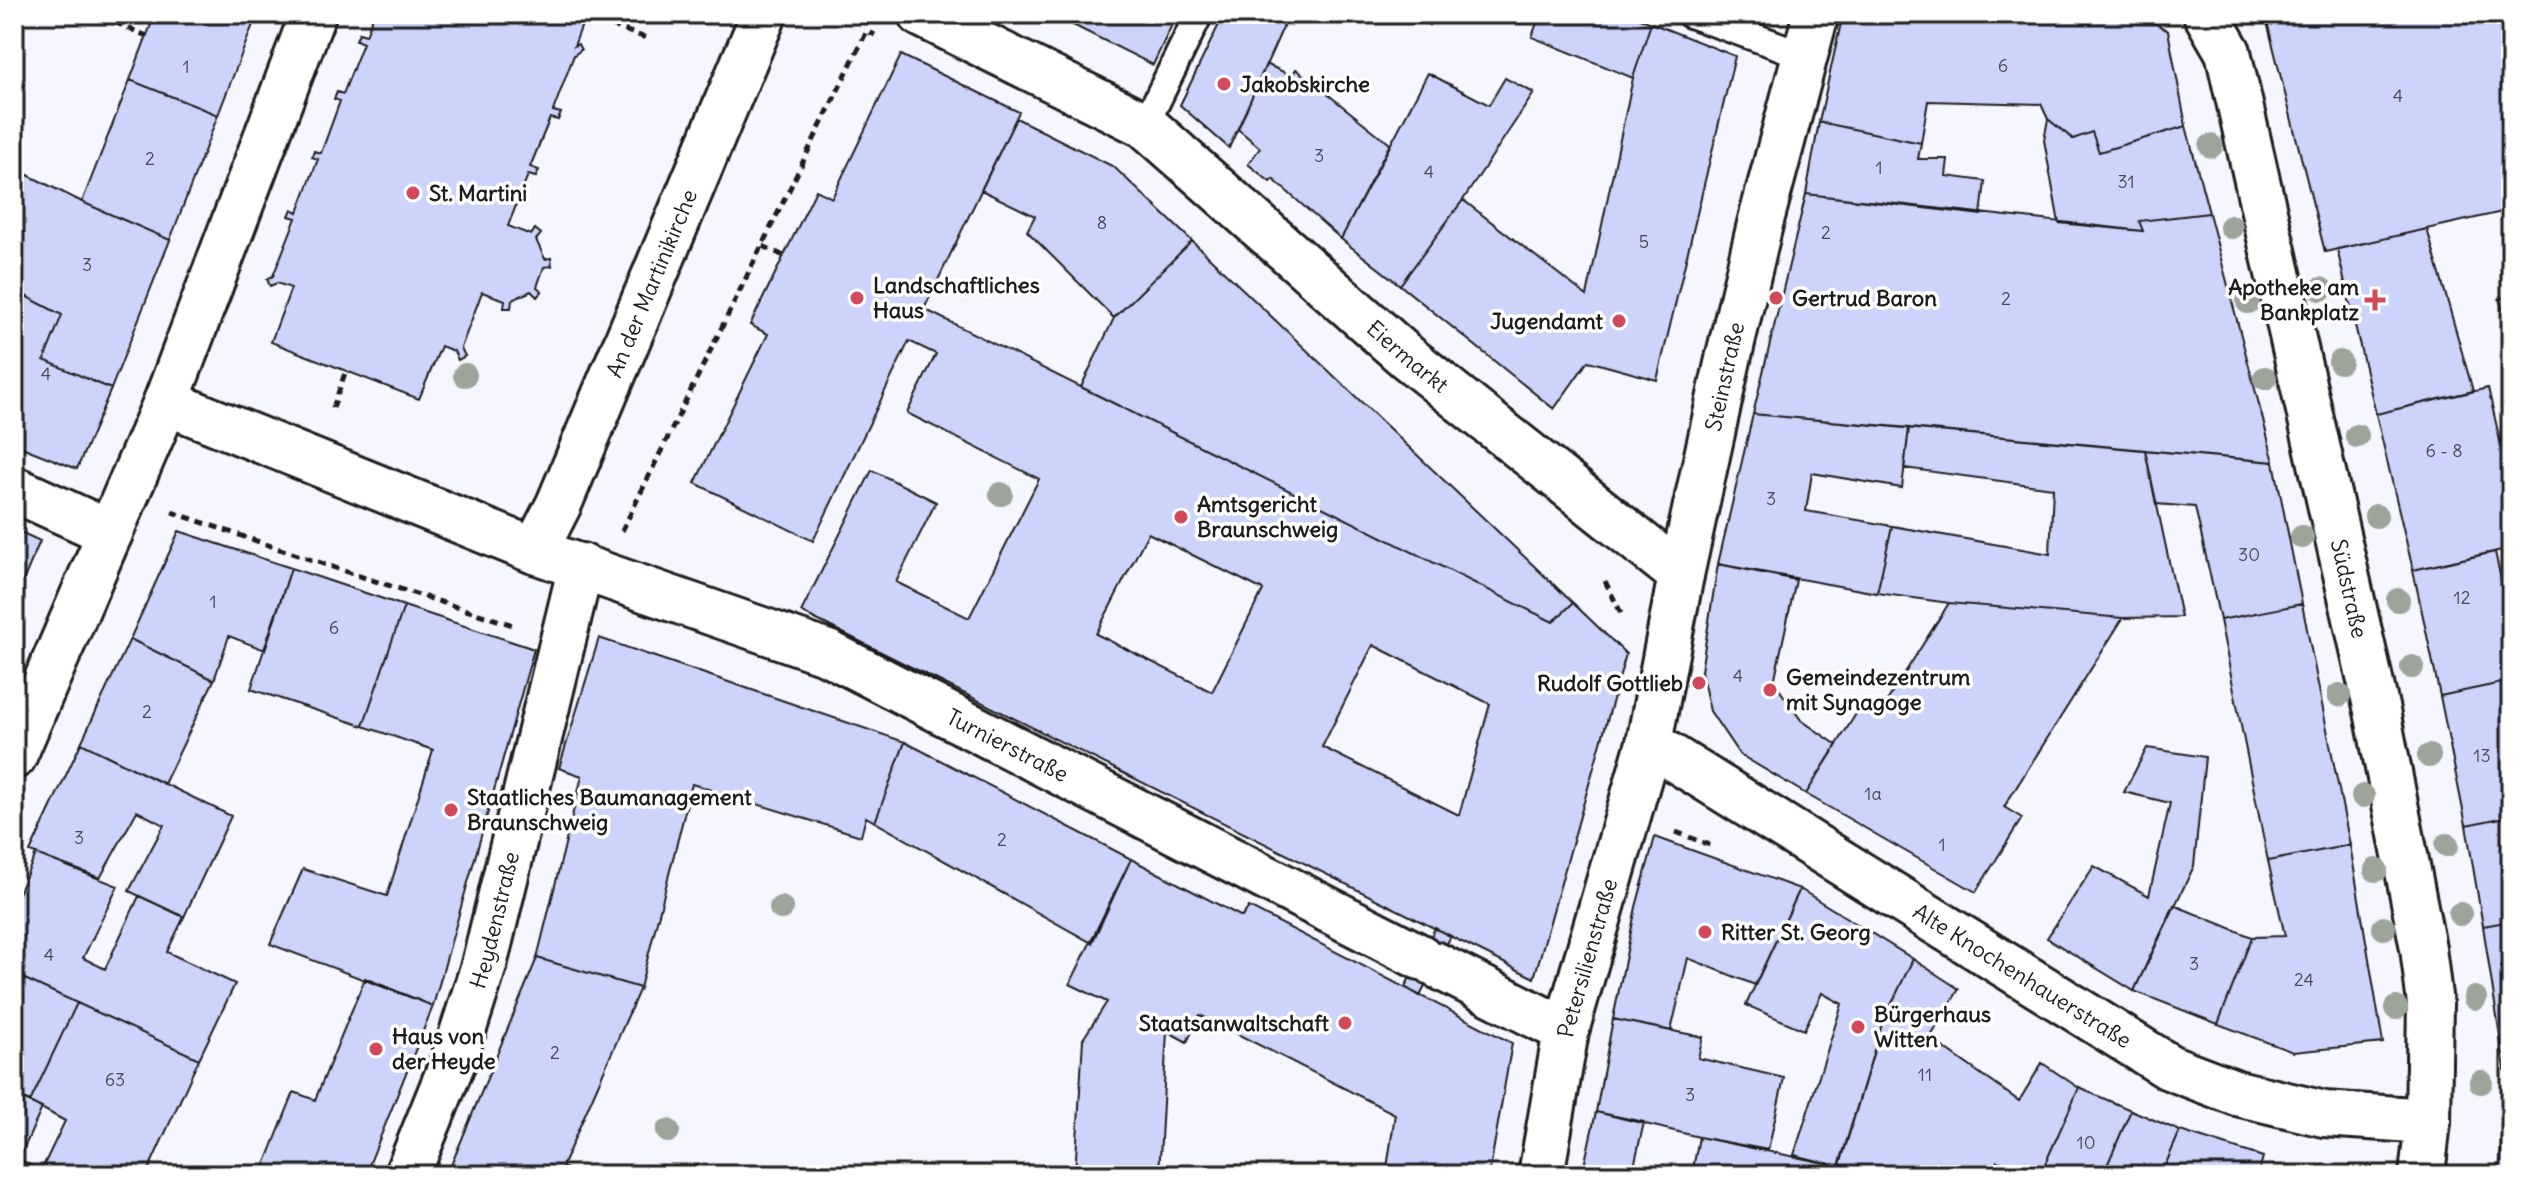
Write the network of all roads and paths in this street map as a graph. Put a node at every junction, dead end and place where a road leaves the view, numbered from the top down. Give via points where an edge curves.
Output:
1 (313, 14) edge
2 (764, 14) edge
3 (921, 14) edge
4 (1199, 14) edge
5 (1690, 14) edge
6 (1816, 14) edge
7 (2206, 14) edge
8 (585, 16) edge
9 (102, 17) dead end
10 (147, 36) dead end
11 (646, 38) dead end
12 (881, 38) dead end
13 (1804, 55) junction
14 (1145, 125) junction
15 (763, 246) junction
16 (784, 256) dead end
17 (346, 370) dead end
18 (166, 402) junction
19 (333, 408) dead end
20 (14, 489) edge
21 (171, 511) dead end
22 (110, 533) junction
23 (618, 540) dead end
24 (535, 551) junction
25 (581, 566) junction
26 (1681, 575) junction
27 (1602, 576) dead end
28 (1623, 618) dead end
29 (519, 627) dead end
30 (1649, 743) junction
31 (14, 756) edge
32 (1667, 830) dead end
33 (1722, 849) dead end
34 (1566, 1031) junction
35 (2428, 1121) junction
36 (407, 1175) edge
37 (1541, 1175) edge
38 (2422, 1175) edge

1 - 18 street
2 - 24 street, An der Martinikirche
3 - 14 street, Eiermarkt
4 - 14 lane
5 - 13 lane
6 - 13 street, Steinstraße
7 - 35 street, Südstraße via 2228,52 2380,725 2425,962 2430,1004
8 - 11 path
9 - 10 path
12 - 15 path via 867,31
13 - 26 street, Steinstraße via 1732,341
14 - 26 street, Eiermarkt via 1407,357
15 - 16 path
15 - 23 path
17 - 19 path
18 - 22 street
18 - 24 street
20 - 22 street
21 - 29 path
22 - 31 street
24 - 25 street
25 - 34 street, Turnierstraße via 828,653
25 - 36 street, Heydenstraße via 484,965 454,1059
26 - 30 street, Steinstraße
27 - 28 path
30 - 34 street, Petersilienstraße
30 - 35 street, Alte Knochenhauerstraße via 2169,1067 2237,1093 2324,1114
32 - 33 path
34 - 37 street, Petersilienstraße
35 - 38 street, Südstraße

